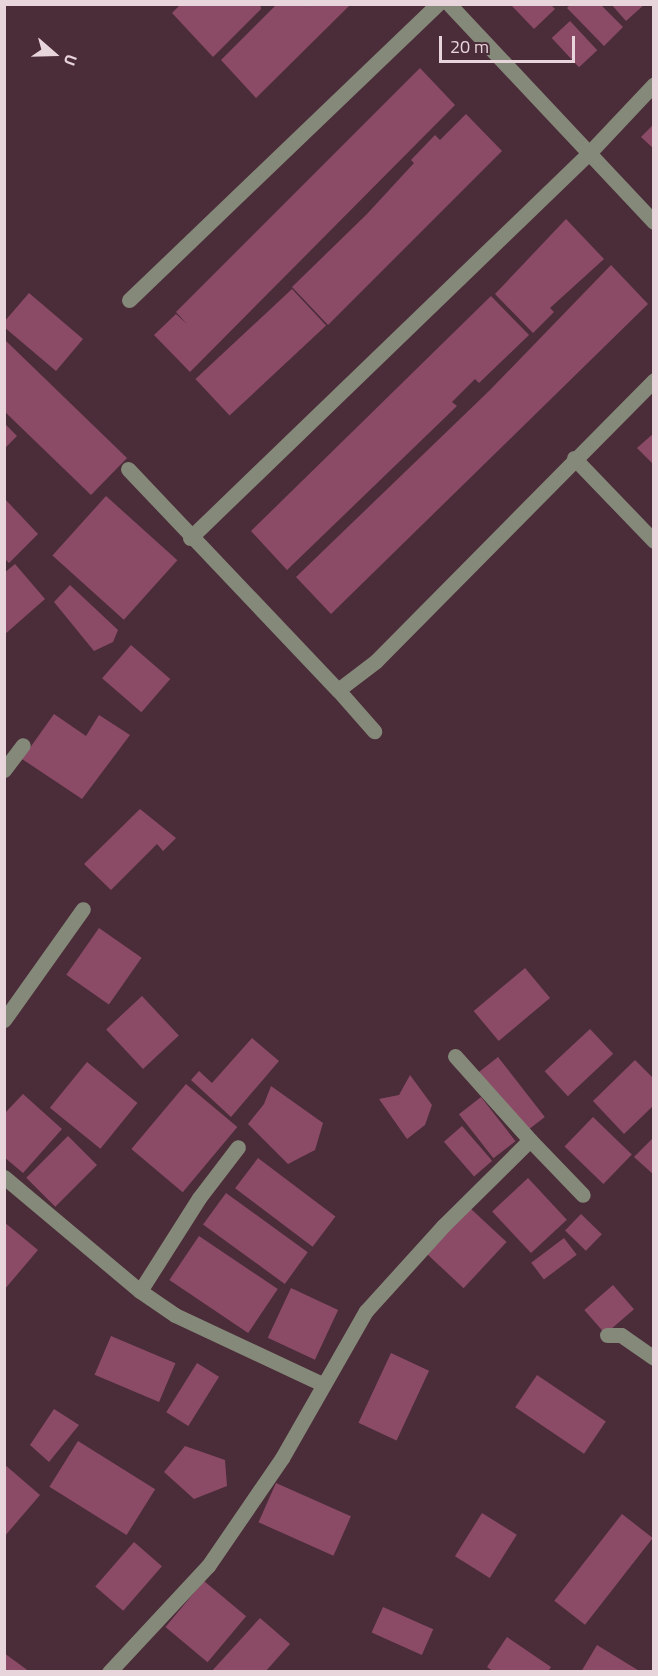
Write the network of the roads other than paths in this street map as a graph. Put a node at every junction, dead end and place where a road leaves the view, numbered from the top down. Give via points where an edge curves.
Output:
1 (438, 4) edge
2 (449, 4) edge
3 (654, 84) edge
4 (590, 152) junction
5 (654, 222) edge
6 (129, 300) dead end
7 (654, 380) edge
8 (574, 458) junction
9 (128, 469) dead end
10 (190, 538) junction
11 (654, 541) edge
12 (338, 690) junction
13 (374, 731) dead end
14 (23, 745) dead end
15 (4, 770) edge
16 (83, 909) dead end
17 (4, 1020) edge
18 (455, 1056) dead end
19 (530, 1140) junction
20 (238, 1147) dead end
21 (4, 1177) edge
22 (583, 1195) dead end
23 (140, 1291) junction
24 (607, 1335) dead end
25 (654, 1358) edge
26 (322, 1384) junction
27 (110, 1671) edge

1 - 6 street
2 - 4 street
3 - 4 street
4 - 5 street
4 - 10 street
7 - 8 street
8 - 11 street
8 - 12 street via 376,661
9 - 10 street
10 - 12 street
12 - 13 street
14 - 15 street
16 - 17 street
18 - 19 street
19 - 22 street
19 - 26 street via 443,1226 366,1311
20 - 23 street via 199,1198
21 - 23 street
23 - 26 street via 175,1315
24 - 25 street via 621,1335
26 - 27 street via 282,1458 208,1566

